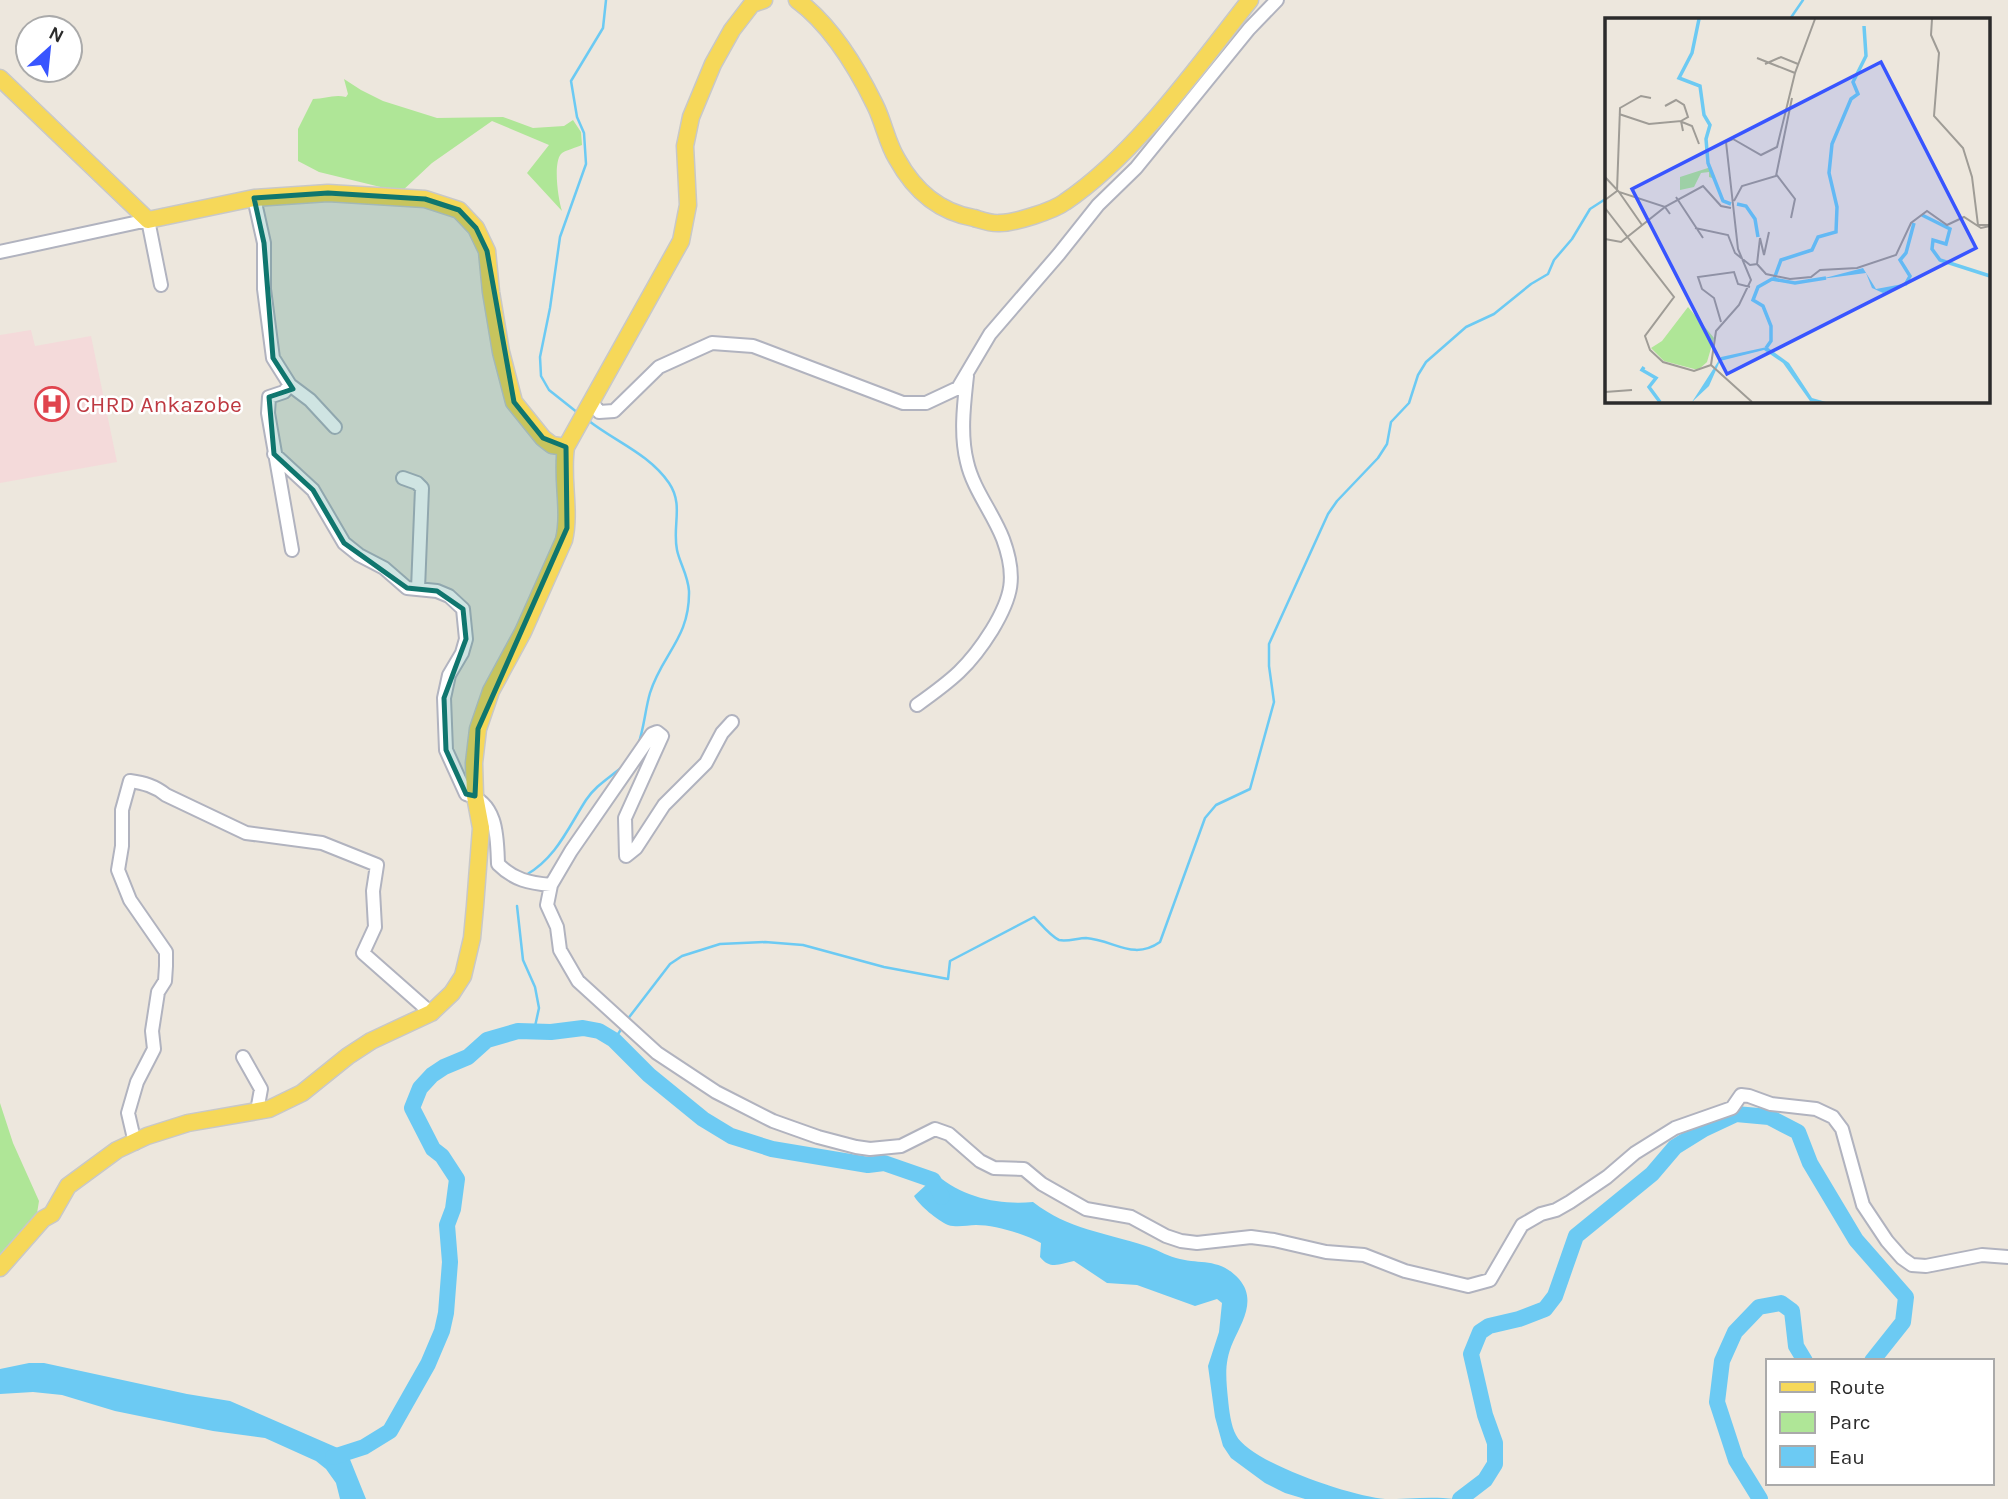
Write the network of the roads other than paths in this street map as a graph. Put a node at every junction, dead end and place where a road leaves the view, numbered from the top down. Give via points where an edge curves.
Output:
1 (764, 0) edge
2 (797, 0) edge
3 (1250, 0) edge
4 (1276, 0) edge
5 (0, 78) edge
6 (254, 198) junction
7 (148, 220) junction
8 (0, 252) edge
9 (161, 285) dead end
10 (967, 372) junction
11 (290, 385) junction
12 (586, 413) junction
13 (335, 427) dead end
14 (566, 447) junction
15 (274, 454) junction
16 (403, 478) dead end
17 (292, 550) dead end
18 (418, 589) junction
19 (917, 705) dead end
20 (732, 722) dead end
21 (475, 796) junction
22 (551, 885) junction
23 (431, 1013) junction
24 (243, 1057) dead end
25 (257, 1111) junction
26 (135, 1143) junction
27 (2008, 1257) edge
28 (0, 1268) edge

1 - 12 main road via 752,4 739,19 713,64 691,117 685,146 688,205 681,241
2 - 3 main road via 845,52 897,159 920,191 957,215 999,223 1063,204 1115,161
4 - 10 street via 990,334
5 - 7 main road
6 - 7 main road
6 - 11 street via 264,243 264,289 273,358
6 - 14 main road via 341,193 425,199 459,210 476,228 487,251 501,352 514,402 543,438
7 - 8 street
7 - 9 street
10 - 12 street via 958,388 926,403 903,403 753,346 712,343 659,367 614,411
10 - 19 street via 963,429 967,463 1003,541 1012,577 1009,601 975,657
11 - 13 street
11 - 15 street via 270,397
12 - 14 main road
14 - 21 main road via 564,540 529,621 491,691 478,729
15 - 17 street
15 - 18 street via 313,490 344,543 407,588
16 - 18 street via 422,488
18 - 21 street via 450,596 463,609 466,639 444,698 446,750 466,794
20 - 22 street via 706,763 664,805 626,856 625,818 662,736 652,734
21 - 22 street via 497,828 498,864 525,882
21 - 23 main road via 481,828 471,945 463,976
22 - 27 street via 547,905 557,927 560,950 578,981 657,1053 716,1092 773,1121 856,1147 901,1146 935,1129 949,1134 994,1168 1024,1169 1086,1209 1132,1217 1181,1241 1274,1240 1364,1255 1405,1271 1476,1285 1490,1280 1522,1225 1570,1202 1675,1128 1732,1108 1741,1095 1816,1109 1833,1117 1845,1137 1863,1205 1887,1241 1912,1265 1982,1255
23 - 25 main road via 371,1041 302,1093
23 - 26 street via 363,953 375,927 377,865 323,844 246,833 146,783 130,781 122,810 118,870 130,900 166,952 165,981 158,992 152,1031 154,1049 128,1112
24 - 25 street via 261,1089
25 - 26 main road via 188,1123
26 - 28 main road via 117,1150 68,1186 52,1214

